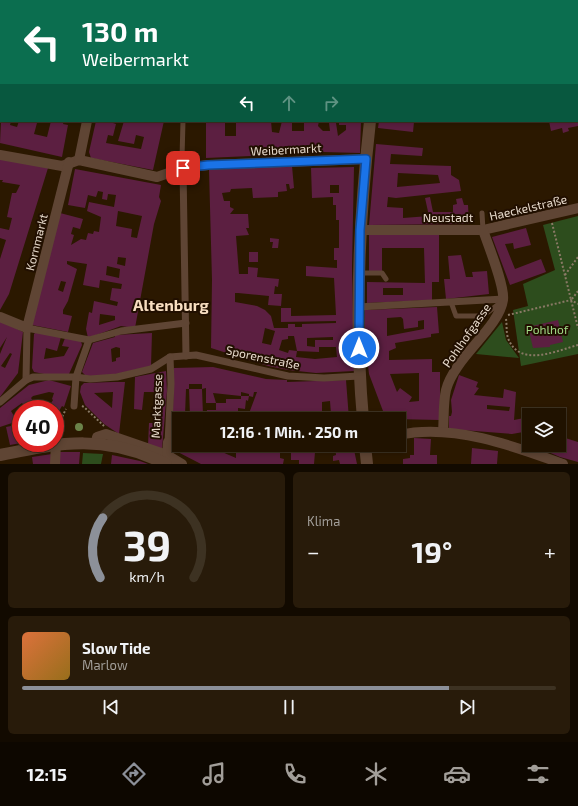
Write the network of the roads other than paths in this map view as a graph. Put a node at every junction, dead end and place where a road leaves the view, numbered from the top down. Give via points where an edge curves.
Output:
1 (87, 122) edge
2 (183, 122) edge
3 (370, 122) edge
4 (0, 155) edge
5 (366, 159) junction
6 (74, 161) junction
7 (183, 163) junction
8 (578, 208) edge
9 (482, 213) dead end
10 (360, 230) junction
11 (483, 230) junction
12 (359, 273) junction
13 (386, 279) dead end
14 (500, 281) joint
15 (504, 299) junction
16 (451, 302) junction
17 (358, 307) junction
18 (0, 317) edge
19 (186, 323) junction
20 (27, 328) junction
21 (89, 340) junction
22 (186, 356) junction
23 (170, 357) junction
24 (359, 376) junction
25 (76, 377) junction
26 (26, 380) junction
27 (0, 402) edge
28 (74, 406) road end
29 (362, 412) edge
30 (443, 432) junction
31 (406, 435) edge
32 (168, 442) joint
33 (64, 443) edge
34 (96, 444) junction
35 (15, 452) edge
36 (56, 452) edge
37 (366, 452) edge
38 (0, 455) edge
39 (164, 461) edge
40 (55, 464) edge
41 (182, 464) edge
42 (367, 464) edge
43 (563, 464) edge

1 - 6 street, Kornmarkt
2 - 7 lane
3 - 5 street
4 - 6 street via 62,166
5 - 7 street, Weibermarkt via 208,165
5 - 10 street
6 - 7 street, Weibermarkt via 157,177
6 - 20 street, Kornmarkt
7 - 19 street
8 - 11 street, Haeckelstraße
9 - 11 lane
10 - 11 street, Neustadt
10 - 12 street
11 - 14 street, Neustadt
12 - 13 lane via 382,273
12 - 17 street
14 - 15 street, Pohlhofgasse
15 - 16 street, Pohlhofgasse
15 - 16 lane via 483,316 456,316
15 - 30 street, Pohlhofgasse via 499,313 460,363 446,389
16 - 17 street, Pohlhofgasse
17 - 24 street
18 - 20 street
19 - 21 street via 121,331
19 - 22 street
20 - 21 street
20 - 26 street
21 - 25 street
22 - 23 street, Sporenstraße
22 - 24 street, Sporenstraße via 210,357 288,376
23 - 25 street via 150,369 117,377
23 - 32 street, Marktgasse
24 - 29 street
25 - 26 street via 33,377
25 - 28 street
26 - 27 street
30 - 31 street
30 - 43 street via 512,445
32 - 39 street, Marktgasse
33 - 34 street
34 - 39 street via 120,446
34 - 39 street via 97,437 106,434
35 - 38 street
36 - 40 street
37 - 42 street
39 - 41 street

